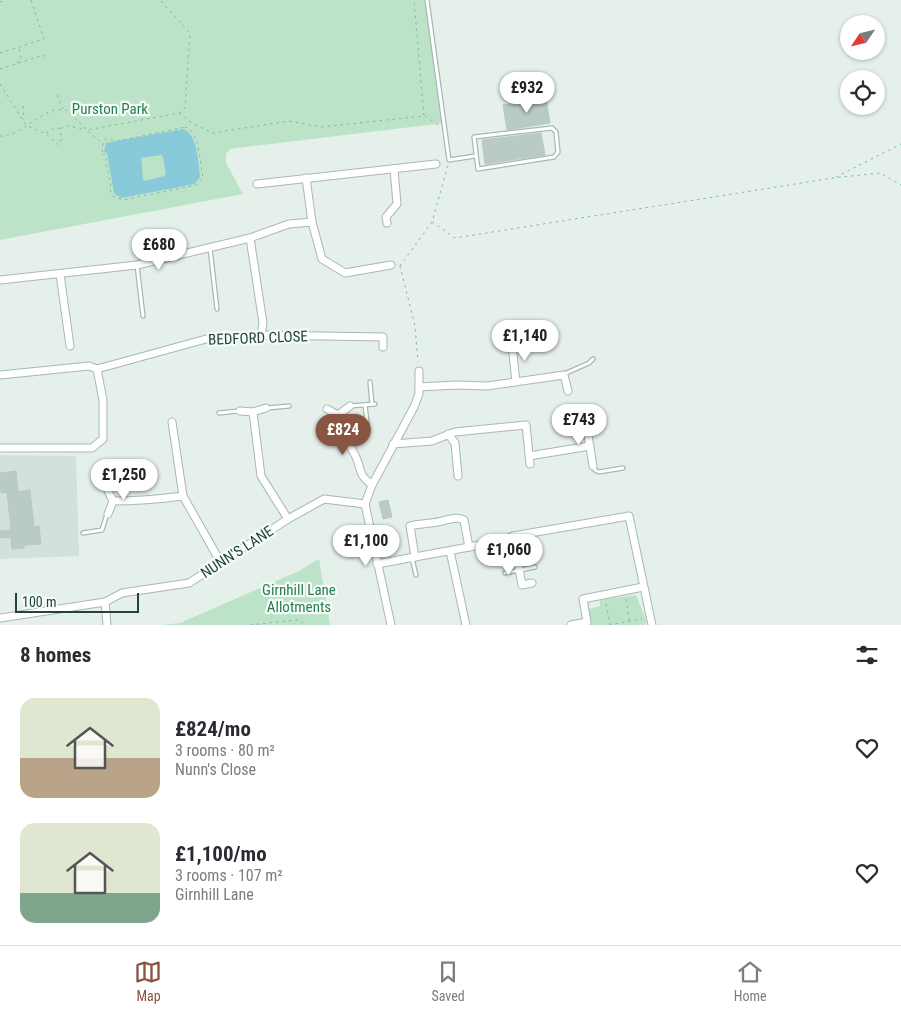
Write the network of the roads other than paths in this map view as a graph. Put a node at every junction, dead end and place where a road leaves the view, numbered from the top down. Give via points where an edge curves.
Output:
1 (427, 0) edge
2 (475, 156) junction
3 (436, 164) dead end
4 (394, 169) junction
5 (306, 178) junction
6 (257, 184) dead end
7 (312, 222) junction
8 (387, 223) dead end
9 (250, 238) junction
10 (210, 247) junction
11 (137, 265) junction
12 (391, 265) dead end
13 (60, 274) junction
14 (0, 280) edge
15 (217, 309) dead end
16 (143, 316) dead end
17 (261, 335) junction
18 (512, 345) dead end
19 (70, 346) dead end
20 (383, 347) dead end
21 (594, 359) dead end
22 (97, 370) junction
23 (419, 371) road end
24 (0, 375) edge
25 (564, 375) junction
26 (370, 382) dead end
27 (516, 382) junction
28 (419, 387) junction
29 (568, 390) dead end
30 (365, 405) junction
31 (289, 406) dead end
32 (350, 406) joint
33 (266, 408) joint
34 (327, 409) dead end
35 (240, 411) joint
36 (253, 412) junction
37 (219, 414) dead end
38 (338, 415) junction
39 (172, 422) dead end
40 (586, 423) dead end
41 (368, 430) dead end
42 (448, 434) junction
43 (393, 444) junction
44 (590, 446) junction
45 (0, 448) edge
46 (593, 466) joint
47 (623, 468) dead end
48 (458, 476) dead end
49 (372, 485) junction
50 (107, 489) dead end
51 (183, 496) junction
52 (113, 501) junction
53 (365, 504) junction
54 (108, 514) joint
55 (288, 520) junction
56 (82, 533) dead end
57 (512, 536) junction
58 (469, 547) junction
59 (450, 551) junction
60 (414, 557) junction
61 (222, 563) junction
62 (377, 564) junction
63 (535, 567) dead end
64 (519, 570) junction
65 (505, 573) dead end
66 (416, 575) dead end
67 (532, 583) dead end
68 (643, 587) junction
69 (105, 602) junction
70 (14, 617) junction
71 (0, 618) edge
72 (15, 625) edge
73 (107, 625) edge
74 (391, 625) edge
75 (466, 625) edge
76 (571, 625) edge
77 (652, 625) edge

1 - 2 lane via 449,160
2 - 2 lane via 478,169 548,159 558,152 556,132 552,128 474,138
3 - 4 street
4 - 5 street
4 - 8 street via 397,204 386,217
5 - 6 street
5 - 7 street
7 - 9 street via 289,224
7 - 12 street via 322,259 345,273
9 - 10 street
9 - 17 street via 263,322
10 - 11 street
10 - 15 lane
11 - 13 street
11 - 16 lane
13 - 14 street
13 - 19 street
17 - 20 street, BEDFORD CLOSE via 383,337
17 - 22 street, BEDFORD CLOSE via 206,339
18 - 27 street
21 - 25 lane
22 - 24 street, BEDFORD CLOSE via 89,366
22 - 45 street via 103,400 103,439 92,448
23 - 28 street
25 - 27 street
25 - 29 street
26 - 30 lane via 374,404
27 - 28 street via 487,386
28 - 43 street via 414,407
30 - 32 lane
30 - 41 lane
31 - 33 lane
32 - 38 street
33 - 36 street
34 - 38 street
35 - 36 street
35 - 37 lane
36 - 55 street via 261,476
38 - 49 street via 342,436 355,455 361,476
39 - 51 street
40 - 44 street
42 - 43 street via 432,441
42 - 44 street via 526,425 530,460
42 - 48 street via 455,443
43 - 49 street
44 - 46 street
46 - 47 lane via 599,472
49 - 53 street
50 - 52 street
51 - 52 street
51 - 61 street
52 - 54 street
53 - 55 street, NUNN'S LANE via 324,499
53 - 62 street
54 - 56 lane via 102,530
55 - 61 street, NUNN'S LANE
57 - 58 street
57 - 64 street
57 - 68 street via 629,516
58 - 59 street
58 - 60 street via 464,520 424,522 410,526
59 - 60 street
59 - 75 street
60 - 62 street
60 - 66 lane
61 - 69 street, NUNN'S LANE via 189,583 122,592
62 - 74 street
63 - 64 lane
64 - 65 lane
64 - 67 street via 522,585
68 - 76 street via 582,599 587,622
68 - 77 street
69 - 70 street, NUNN'S LANE
69 - 73 street
70 - 71 street, NUNN'S LANE
70 - 72 street

